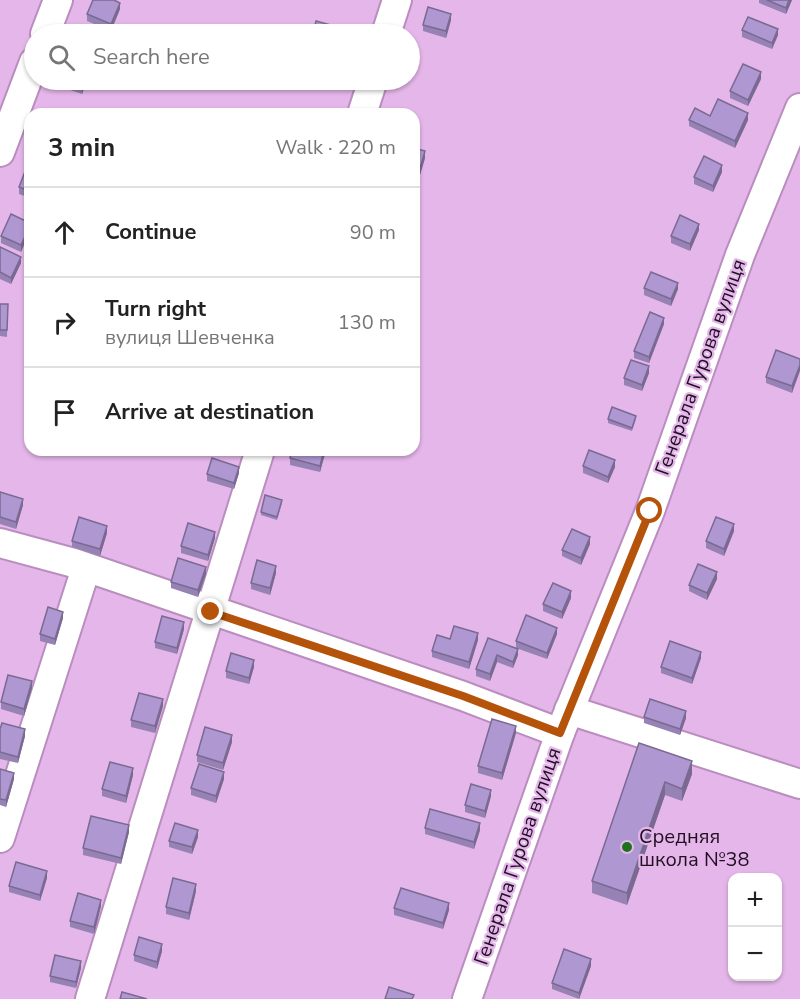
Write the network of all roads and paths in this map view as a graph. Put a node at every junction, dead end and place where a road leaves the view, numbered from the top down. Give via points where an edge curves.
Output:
1 (58, 0) edge
2 (397, 0) edge
3 (49, 24) edge
4 (389, 24) edge
5 (24, 88) edge
6 (370, 90) edge
7 (364, 108) edge
8 (800, 108) edge
9 (0, 152) edge
10 (258, 456) edge
11 (0, 543) edge
12 (86, 568) junction
13 (211, 612) junction
14 (564, 721) junction
15 (800, 784) edge
16 (0, 838) edge
17 (90, 999) edge
18 (467, 999) edge

1 - 3 street
2 - 4 street
5 - 9 street
6 - 7 street
8 - 14 street, Генерала Гурова вулиця via 740,255 650,511
10 - 13 street
11 - 12 street
12 - 13 street
12 - 16 street
13 - 14 street via 463,696
13 - 17 street
14 - 15 street
14 - 18 street, Генерала Гурова вулиця

